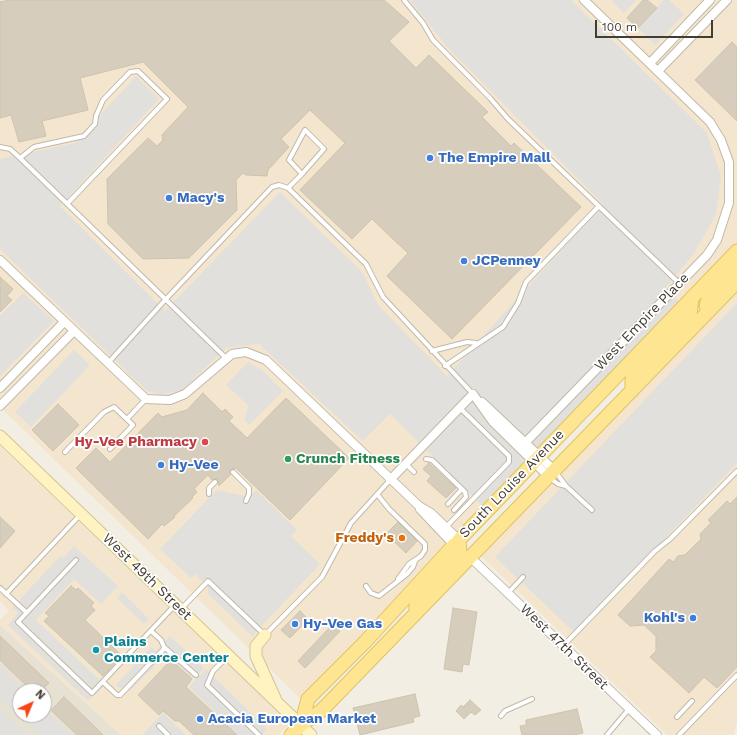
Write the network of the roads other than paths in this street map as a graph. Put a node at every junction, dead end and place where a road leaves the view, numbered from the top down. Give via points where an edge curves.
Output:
1 (404, 0) edge
2 (584, 0) edge
3 (710, 0) edge
4 (726, 0) edge
5 (650, 63) junction
6 (658, 71) junction
7 (0, 147) edge
8 (20, 158) junction
9 (733, 171) edge
10 (302, 174) junction
11 (733, 186) edge
12 (288, 188) junction
13 (67, 204) junction
14 (599, 206) junction
15 (737, 251) edge
16 (0, 260) edge
17 (737, 266) edge
18 (737, 282) edge
19 (679, 283) junction
20 (692, 297) junction
21 (166, 299) junction
22 (708, 312) junction
23 (64, 322) junction
24 (74, 331) junction
25 (477, 344) junction
26 (432, 351) junction
27 (226, 358) junction
28 (107, 363) junction
29 (445, 366) junction
30 (0, 388) edge
31 (632, 391) junction
32 (472, 394) junction
33 (146, 399) junction
34 (0, 406) edge
35 (459, 408) junction
36 (127, 419) junction
37 (0, 436) edge
38 (525, 443) junction
39 (110, 449) dead end
40 (66, 452) dead end
41 (536, 459) junction
42 (426, 460) dead end
43 (406, 463) junction
44 (737, 471) edge
45 (233, 472) dead end
46 (414, 472) dead end
47 (552, 474) junction
48 (390, 480) junction
49 (215, 482) dead end
50 (566, 486) junction
51 (462, 489) junction
52 (209, 494) dead end
53 (377, 494) junction
54 (246, 501) dead end
55 (448, 504) dead end
56 (419, 506) junction
57 (454, 510) dead end
58 (592, 510) dead end
59 (81, 514) junction
60 (446, 527) junction
61 (457, 542) junction
62 (471, 558) junction
63 (76, 560) dead end
64 (523, 578) dead end
65 (366, 586) dead end
66 (0, 588) edge
67 (508, 593) junction
68 (6, 594) junction
69 (178, 607) junction
70 (26, 612) junction
71 (416, 613) junction
72 (151, 631) junction
73 (264, 635) junction
74 (563, 646) junction
75 (164, 647) junction
76 (228, 655) junction
77 (196, 675) dead end
78 (737, 675) edge
79 (103, 682) junction
80 (532, 700) dead end
81 (692, 701) dead end
82 (277, 702) junction
83 (629, 709) junction
84 (501, 716) dead end
85 (677, 717) dead end
86 (301, 724) junction
87 (159, 726) dead end
88 (256, 734) edge
89 (168, 735) edge
90 (290, 735) edge
91 (312, 735) edge
92 (607, 735) edge
93 (657, 735) edge
94 (679, 735) edge

1 - 14 lane via 437,45 508,119
2 - 5 street, West Empire Place
3 - 5 street
4 - 6 street
5 - 6 street, West Empire Place
6 - 9 street, West Empire Place via 710,122 721,140
7 - 8 lane via 10,149
8 - 13 lane
8 - 13 lane via 34,147 84,136 95,124 103,100 130,72 138,71 167,99
9 - 11 street, West Empire Place
10 - 10 lane via 324,149 305,130 289,160
10 - 12 lane
11 - 19 street, West Empire Place via 717,240 707,255
12 - 21 lane via 279,185 272,187
12 - 26 lane via 366,264 383,297
13 - 21 lane
14 - 19 lane
14 - 25 lane via 526,282 518,303 503,327
15 - 20 main road, South Louise Avenue
16 - 23 street
17 - 22 main road via 707,300
18 - 22 main road, South Louise Avenue
19 - 38 street, West Empire Place
20 - 31 main road via 690,316 636,371 632,379
20 - 41 main road, South Louise Avenue
21 - 27 lane
21 - 28 lane
22 - 31 main road, South Louise Avenue
23 - 24 street
23 - 30 street
24 - 28 street
24 - 34 street
25 - 26 lane via 467,342
25 - 29 lane
26 - 29 lane
27 - 33 street via 185,394 170,400
27 - 48 street via 239,352 246,352 266,360
28 - 33 street
29 - 32 lane
31 - 47 main road, South Louise Avenue
32 - 35 street
32 - 38 street
32 - 41 street via 493,422
33 - 36 lane
35 - 43 street
35 - 60 lane via 509,456 509,462
36 - 39 lane via 133,425
36 - 40 lane via 114,407 104,412
37 - 59 main road, West 49th Street
38 - 41 street
41 - 47 street
41 - 61 main road, South Louise Avenue
42 - 51 lane via 432,460
43 - 46 lane
43 - 48 street
44 - 74 lane
45 - 54 lane via 249,488 250,494
47 - 50 lane
47 - 50 lane via 558,484
47 - 62 main road, South Louise Avenue
48 - 53 lane
48 - 56 street
49 - 52 lane via 209,488
50 - 58 lane
51 - 55 lane
51 - 57 lane via 466,497
53 - 65 lane via 425,544 425,550 379,596 371,594
53 - 73 lane via 351,523 322,576
56 - 60 street
56 - 61 street via 424,515
59 - 68 lane
59 - 69 main road, West 49th Street
60 - 61 street
61 - 71 main road via 460,553 419,597
61 - 86 main road, South Louise Avenue via 365,642 308,699
62 - 67 street, West 47th Street
62 - 71 main road, South Louise Avenue
63 - 70 lane
64 - 67 lane
66 - 68 lane
67 - 74 street, West 47th Street
68 - 70 lane
69 - 72 lane
69 - 73 lane via 208,581
69 - 76 main road, West 49th Street
70 - 79 lane via 18,622 92,693
71 - 86 main road, South Louise Avenue via 322,710
72 - 75 lane via 161,640
72 - 79 lane
73 - 82 main road via 256,646 256,656
74 - 83 street, West 47th Street
75 - 77 lane
75 - 79 lane via 120,695
76 - 82 main road, West 49th Street
76 - 88 lane via 213,671 207,686
78 - 94 lane
80 - 84 lane via 505,711
81 - 85 lane
82 - 86 main road, West 49th Street
83 - 92 lane
83 - 93 street, West 47th Street
86 - 90 main road, South Louise Avenue
86 - 91 main road, West 49th Street
87 - 89 lane

